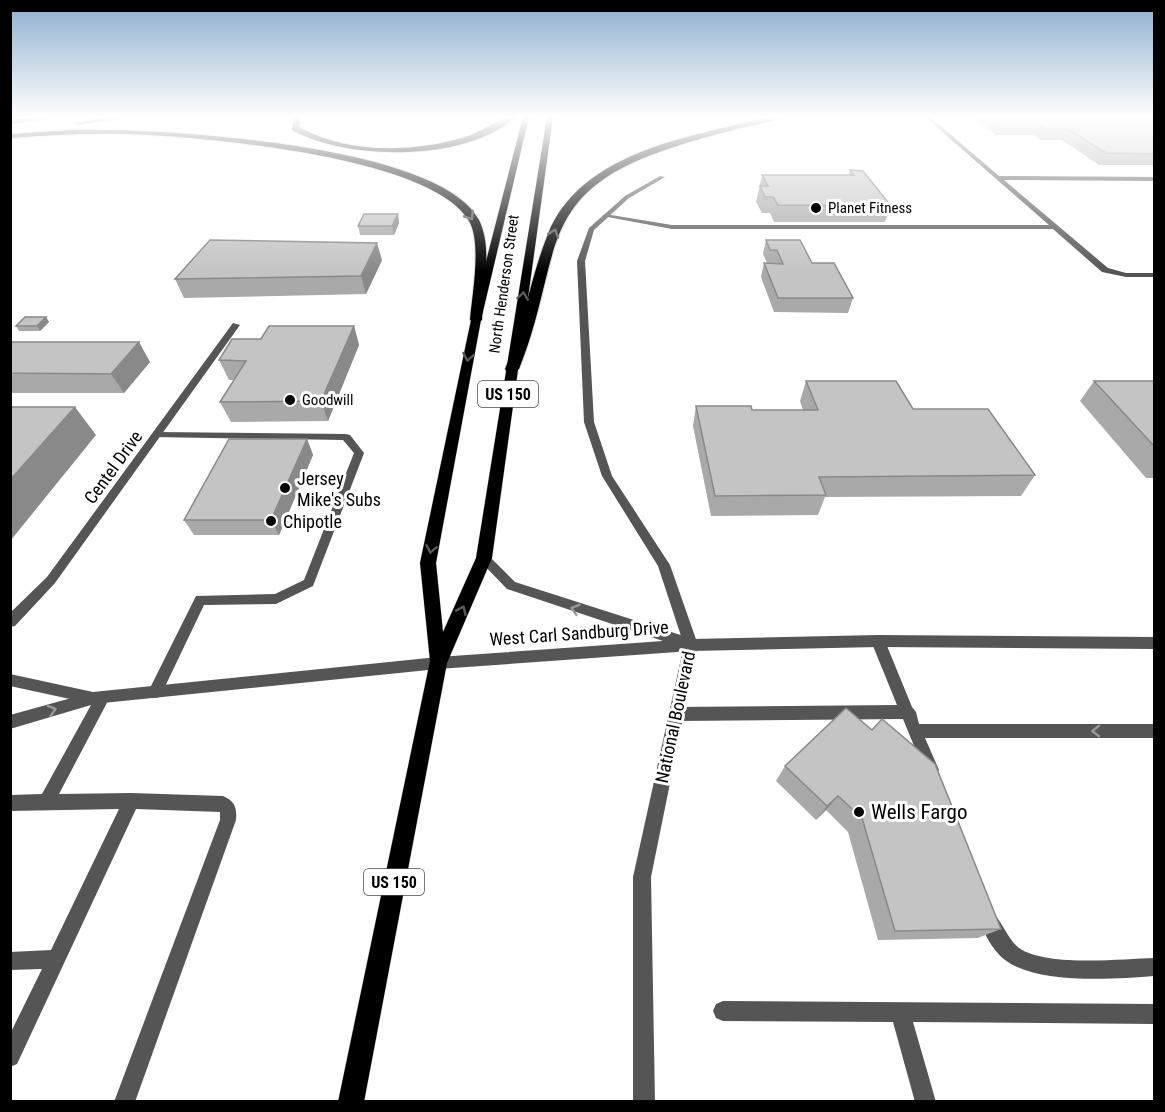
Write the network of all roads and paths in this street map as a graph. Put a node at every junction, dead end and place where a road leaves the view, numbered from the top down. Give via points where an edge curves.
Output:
1 (387, 169) edge
2 (513, 169) edge
3 (542, 169) edge
4 (615, 169) edge
5 (987, 169) edge
6 (662, 177) dead end
7 (998, 178) junction
8 (1155, 179) edge
9 (605, 216) junction
10 (1055, 227) junction
11 (1155, 275) edge
12 (476, 320) junction
13 (236, 325) dead end
14 (512, 369) junction
15 (156, 435) junction
16 (484, 558) junction
17 (10, 622) edge
18 (878, 641) junction
19 (1155, 644) edge
20 (691, 645) junction
21 (438, 663) junction
22 (10, 680) edge
23 (155, 692) junction
24 (98, 697) junction
25 (909, 712) junction
26 (676, 714) junction
27 (10, 722) edge
28 (916, 731) junction
29 (1155, 731) edge
30 (938, 787) edge
31 (131, 801) junction
32 (46, 803) junction
33 (10, 804) edge
34 (980, 898) edge
35 (57, 959) junction
36 (10, 961) edge
37 (1155, 967) edge
38 (723, 1011) dead end
39 (900, 1012) junction
40 (1155, 1014) edge
41 (10, 1057) edge
42 (124, 1101) edge
43 (351, 1101) edge
44 (644, 1101) edge
45 (926, 1101) edge

1 -> 12 highway via 437,186 458,200 474,219 479,239
2 - 12 main road, North Henderson Street / US 150
14 -> 3 main road, North Henderson Street / US 150
14 -> 4 highway via 531,320 559,219 583,190
5 - 7 street
6 - 9 street, National Boulevard via 627,197
7 - 8 street
7 - 10 street
9 - 10 street via 672,227
9 - 20 street, National Boulevard via 591,229 581,261 589,422 608,476 664,565
10 - 11 street via 1105,270
12 -> 21 main road, North Henderson Street / US 150 via 429,563
13 - 15 street, Centel Drive
14 - 16 main road, North Henderson Street / US 150
15 - 17 street, Centel Drive via 51,580
15 - 23 street via 346,437 359,453 309,583 276,599 200,600
20 -> 16 street via 511,586
21 -> 16 main road, North Henderson Street / US 150
18 - 19 street, West Carl Sandburg Drive
18 - 20 street, West Carl Sandburg Drive
18 - 25 street
20 - 21 street, West Carl Sandburg Drive
20 - 26 street, National Boulevard
21 - 23 street, West Carl Sandburg Drive
21 - 43 main road, North Henderson Street / US 150
22 - 24 street, West Carl Sandburg Drive
23 - 24 street, West Carl Sandburg Drive
27 -> 24 street
24 - 32 street
25 - 26 street
25 - 28 street
26 - 44 street, National Boulevard via 642,877
29 -> 28 street
28 - 30 street
31 - 32 street
31 - 35 street
31 - 42 street via 223,804 229,810
32 - 33 street
34 - 37 street via 988,921 1018,958 1065,968
35 - 36 street
35 - 41 street
38 - 39 street
39 - 40 street
39 - 45 street

